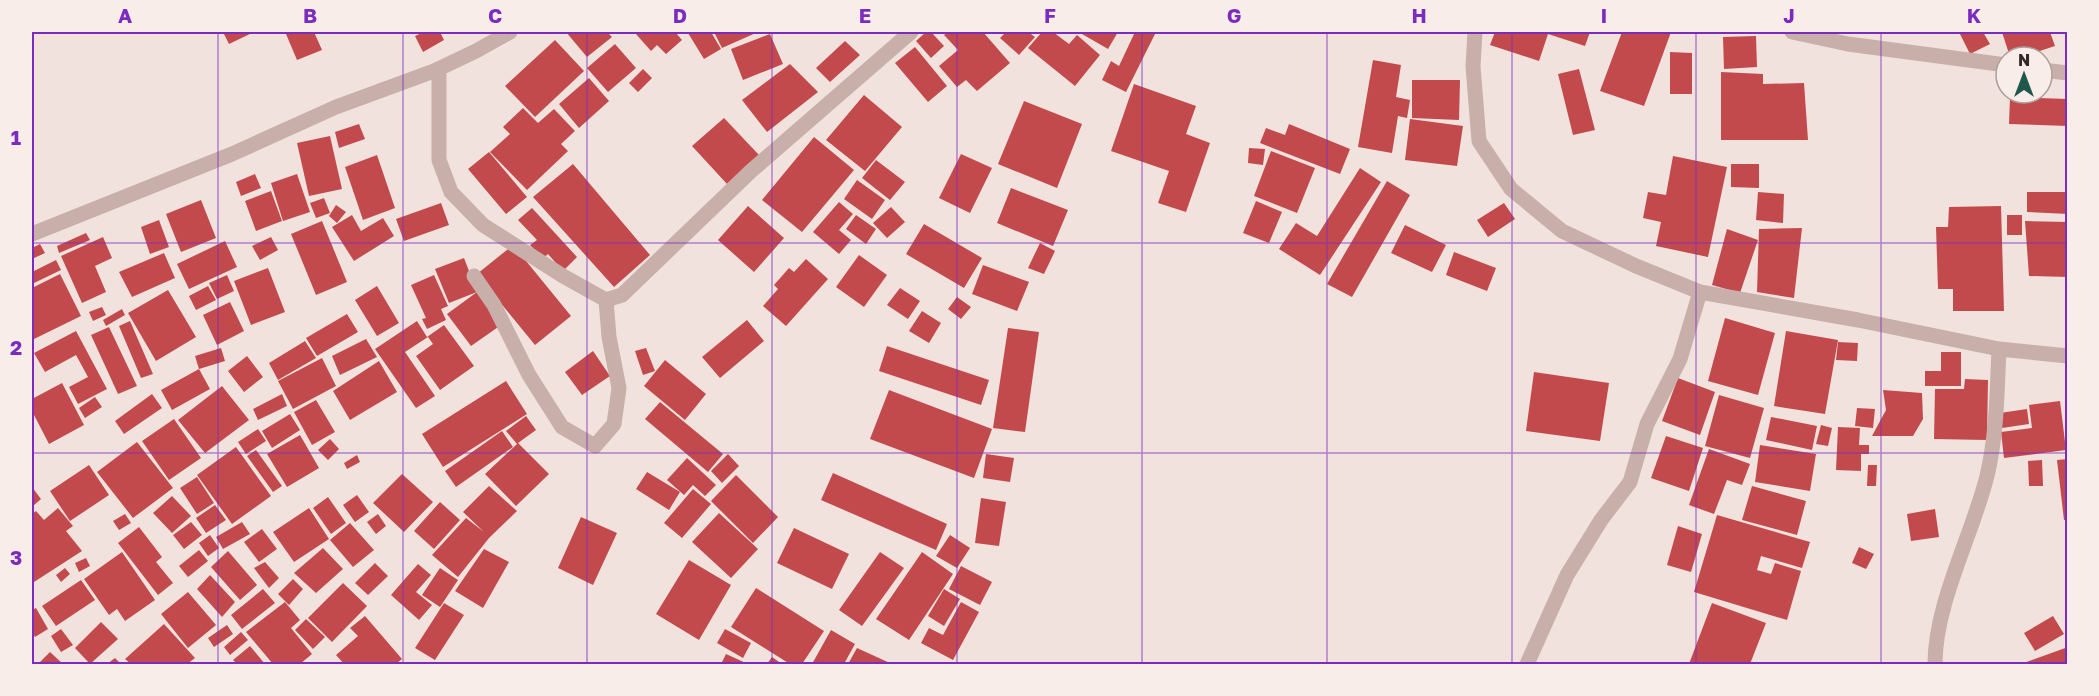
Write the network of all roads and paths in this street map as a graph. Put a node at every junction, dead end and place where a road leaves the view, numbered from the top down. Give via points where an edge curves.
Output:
1 (510, 32) edge
2 (911, 32) edge
3 (1475, 32) edge
4 (1792, 32) edge
5 (1994, 63) edge
6 (439, 69) junction
7 (32, 234) edge
8 (474, 276) dead end
9 (1700, 292) junction
10 (606, 300) junction
11 (1999, 349) junction
12 (2067, 356) edge
13 (1527, 664) edge
14 (1935, 664) edge

1 - 6 street
2 - 10 street via 751,171 622,295
3 - 9 street via 1473,66 1479,141 1511,189 1562,231
4 - 5 street via 1848,44
6 - 7 street via 336,107 232,154
6 - 10 street via 439,160 451,192 483,225
8 - 10 street via 494,304 529,375 562,427 595,446 614,424 619,388
9 - 11 street
9 - 13 street via 1680,359 1647,424 1630,482 1567,575
11 - 12 street
11 - 14 street via 1996,416 1987,474 1947,596

